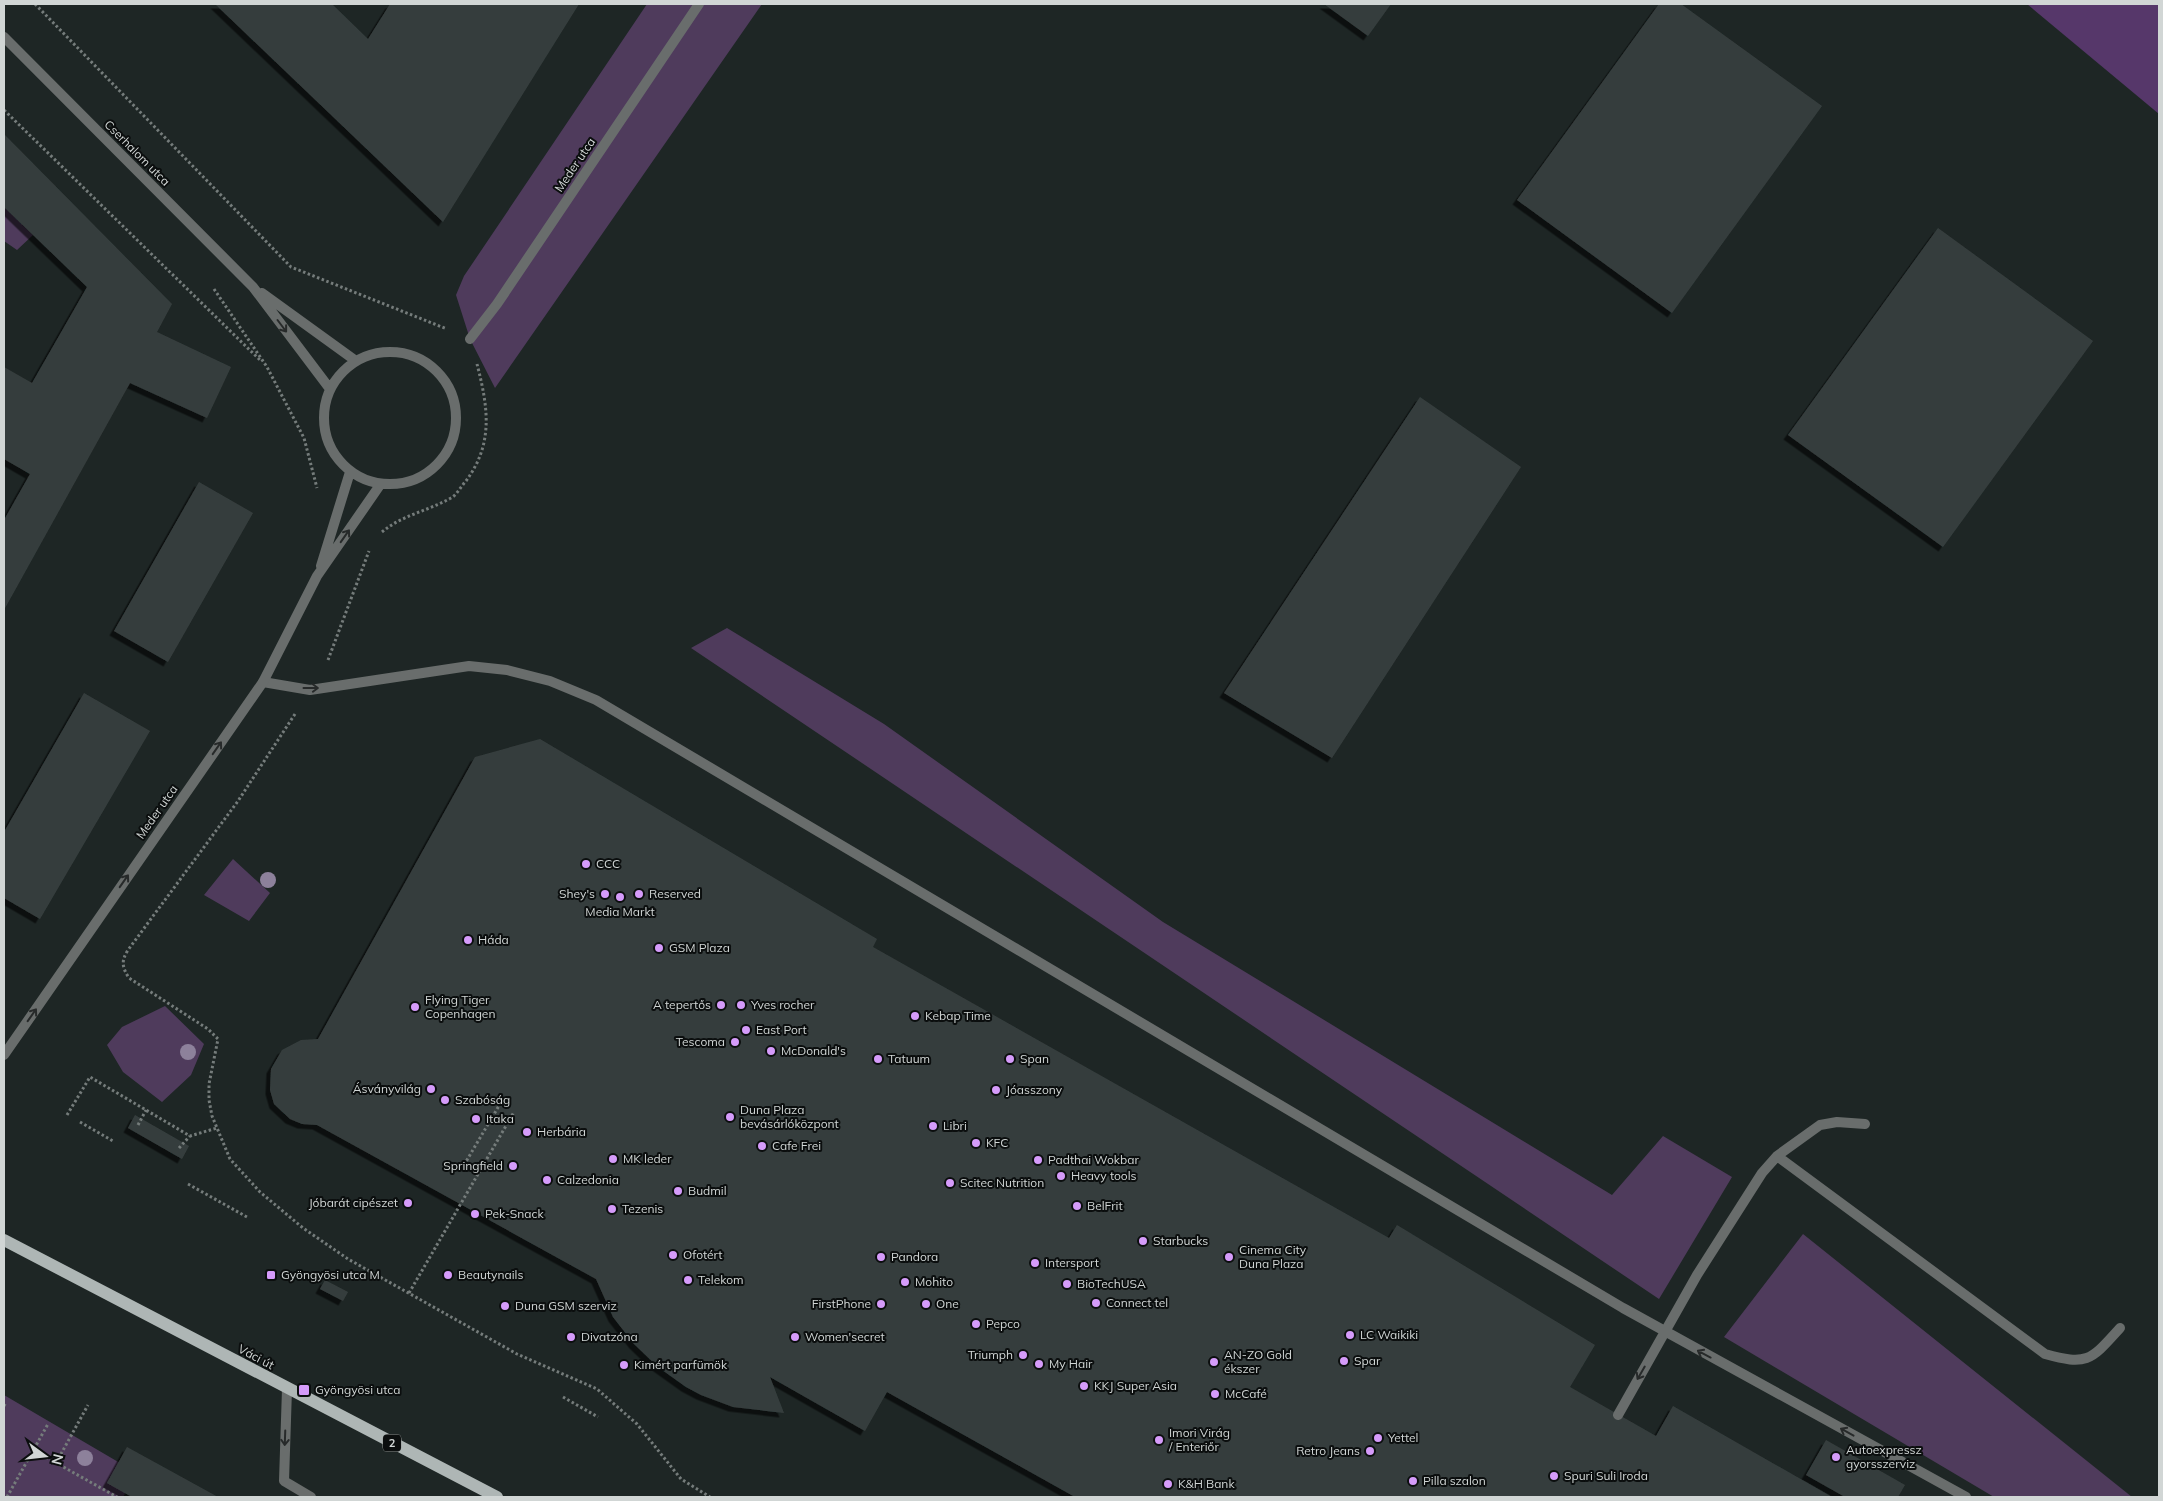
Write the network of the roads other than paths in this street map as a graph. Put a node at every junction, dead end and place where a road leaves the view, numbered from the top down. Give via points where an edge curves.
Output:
1 (699, 4) edge
2 (4, 37) edge
3 (253, 287) junction
4 (470, 338) road end
5 (356, 360) junction
6 (330, 389) junction
7 (350, 472) junction
8 (380, 484) junction
9 (317, 576) junction
10 (263, 682) junction
11 (4, 1055) edge
12 (1864, 1124) dead end
13 (1776, 1156) junction
14 (4, 1240) edge
15 (2120, 1328) dead end
16 (1665, 1332) junction
17 (286, 1389) junction
18 (1618, 1414) dead end
19 (311, 1497) edge
20 (496, 1497) edge
21 (1966, 1497) edge

1 - 4 street, Meder utca via 497,304
2 - 3 street, Cserhalom utca
3 - 5 street, Cserhalom utca
3 -> 6 street, Cserhalom utca
5 - 6 street via 341,372
5 - 8 street via 374,353 394,351 414,356 431,365 445,380 453,398 456,417 453,438 443,458 426,474 404,484
6 - 7 street via 324,406 323,425 327,443
7 - 8 street
7 - 9 street
9 -> 8 street
9 - 10 street, Meder utca
11 -> 10 street, Meder utca
10 -> 16 street via 310,690 469,666 507,670 550,681 596,700
12 - 13 street via 1837,1122 1820,1125
13 - 15 street via 2045,1354 2071,1362 2096,1355
13 - 16 street via 1762,1173
14 - 17 main road, Váci út / 2
16 -> 18 street
21 -> 16 street
17 -> 19 street via 284,1481
17 - 20 main road, Váci út / 2

